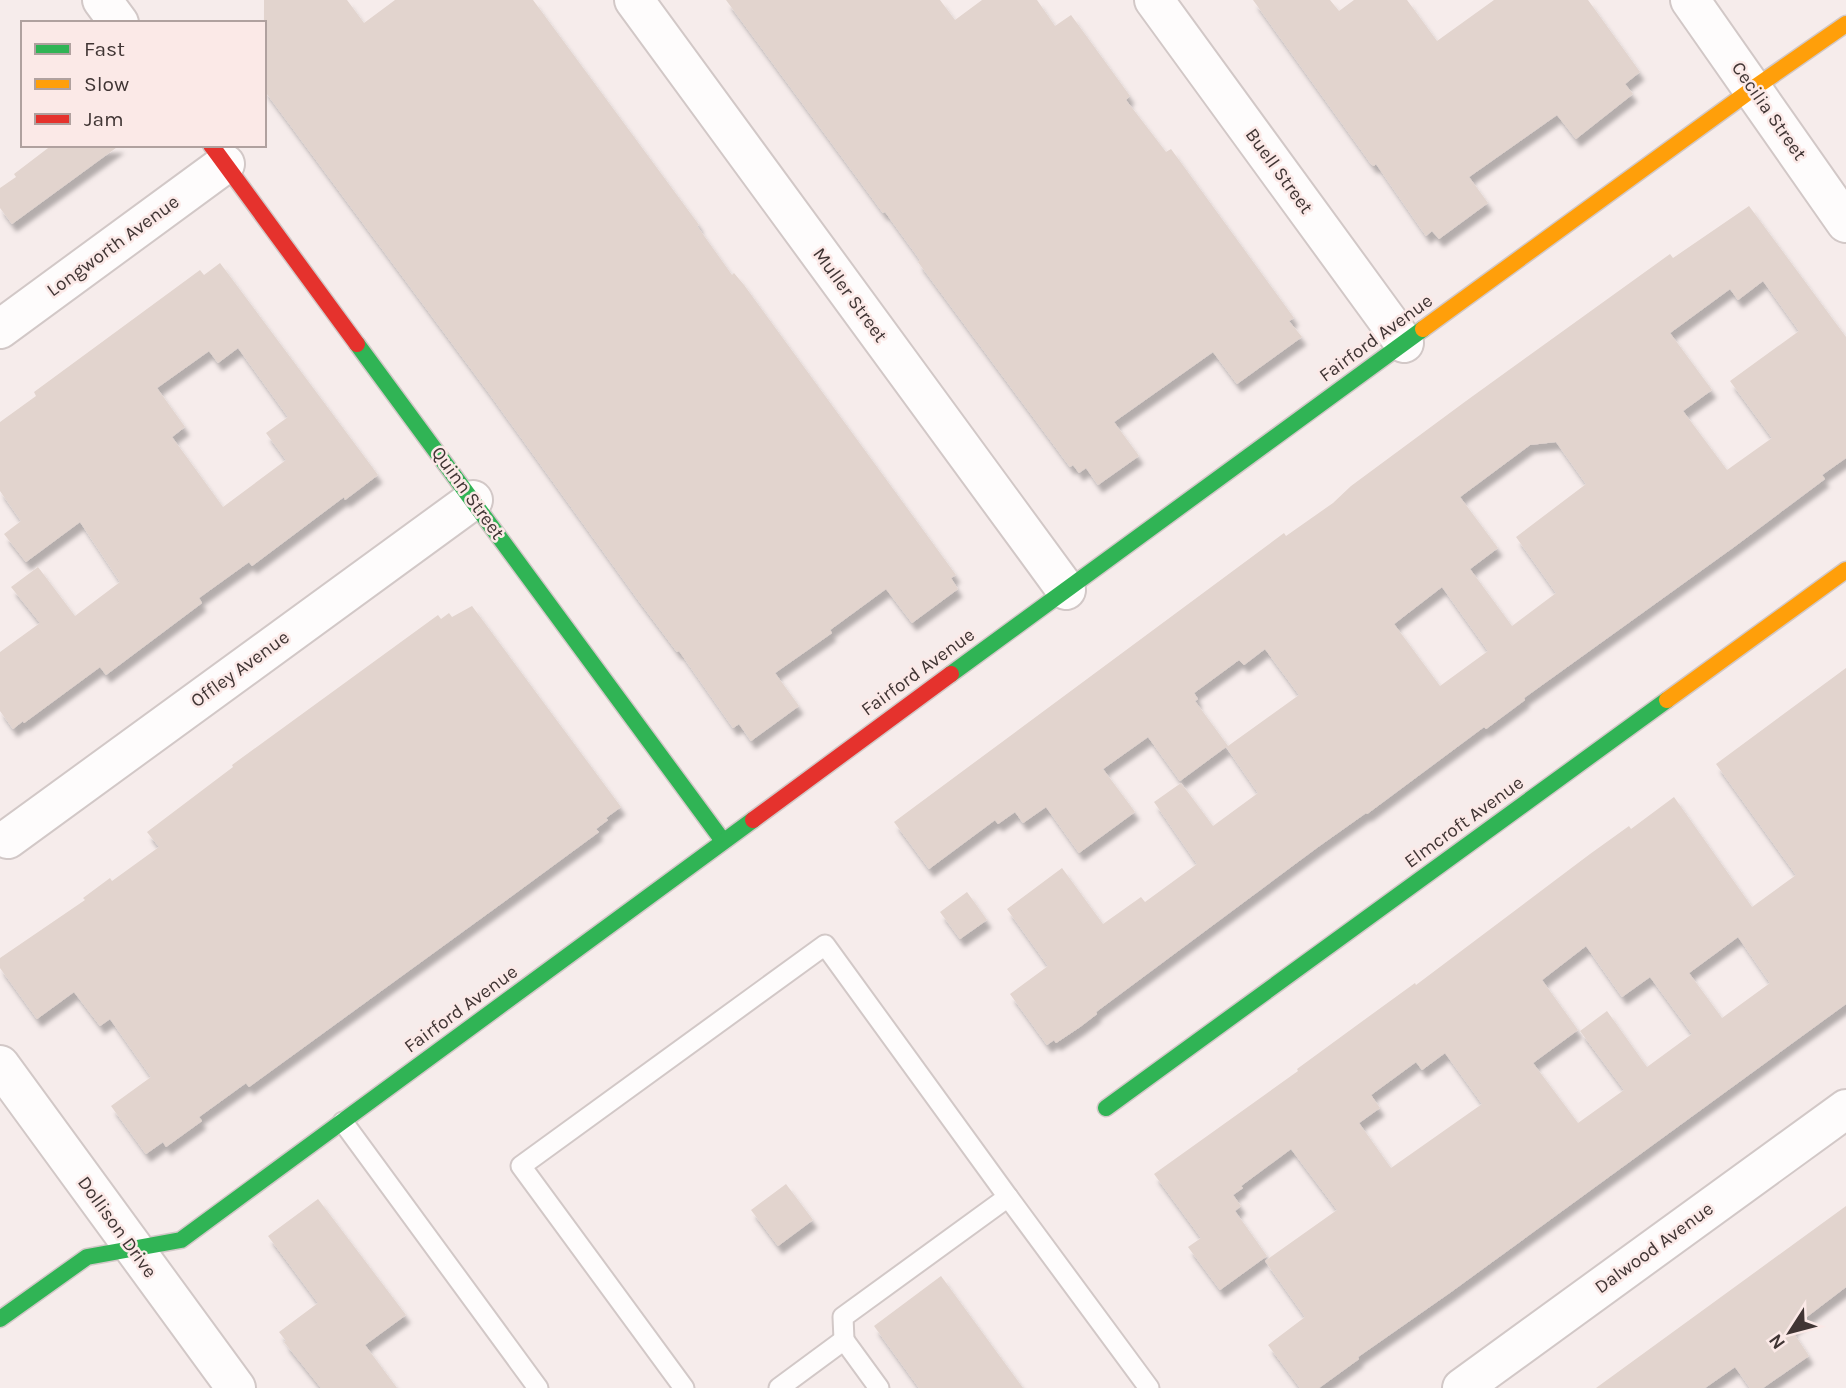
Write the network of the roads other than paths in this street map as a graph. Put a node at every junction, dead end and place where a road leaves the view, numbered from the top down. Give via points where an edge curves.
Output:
1 (102, 0) edge
2 (634, 0) edge
3 (1154, 0) edge
4 (1690, 0) edge
5 (118, 21) edge
6 (1846, 24) edge
7 (1754, 88) junction
8 (218, 154) edge
9 (1846, 223) edge
10 (0, 329) edge
11 (1405, 343) junction
12 (473, 500) junction
13 (1846, 570) edge
14 (1066, 590) junction
15 (8, 839) dead end
16 (723, 841) junction
17 (0, 1065) edge
18 (1106, 1108) dead end
19 (1846, 1108) edge
20 (343, 1122) junction
21 (1008, 1197) junction
22 (134, 1250) junction
23 (0, 1320) edge
24 (844, 1340) junction
25 (236, 1388) edge
26 (538, 1388) edge
27 (684, 1388) edge
28 (779, 1388) edge
29 (879, 1388) edge
30 (1149, 1388) edge
31 (1462, 1388) edge

1 - 5 street
2 - 14 street, Muller Street
3 - 11 street, Buell Street
4 - 7 street, Cecilia Street
6 - 7 street, Fairford Avenue
7 - 9 street, Cecilia Street
7 - 11 street, Fairford Avenue
8 - 10 street, Longworth Avenue
8 - 12 street, Quinn Street
11 - 14 street, Fairford Avenue
12 - 15 street, Offley Avenue
12 - 16 street, Quinn Street
13 - 18 street, Elmcroft Avenue
14 - 16 street, Fairford Avenue
16 - 20 street, Fairford Avenue
17 - 22 street, Dollison Drive
19 - 31 street, Dalwood Avenue
20 - 22 street, Fairford Avenue via 181,1240
20 - 26 lane
21 - 24 lane via 843,1317
21 - 27 lane via 825,946 521,1166
21 - 30 lane
22 - 23 street, Fairford Avenue via 88,1258
22 - 25 street, Dollison Drive
24 - 28 lane
24 - 29 lane

